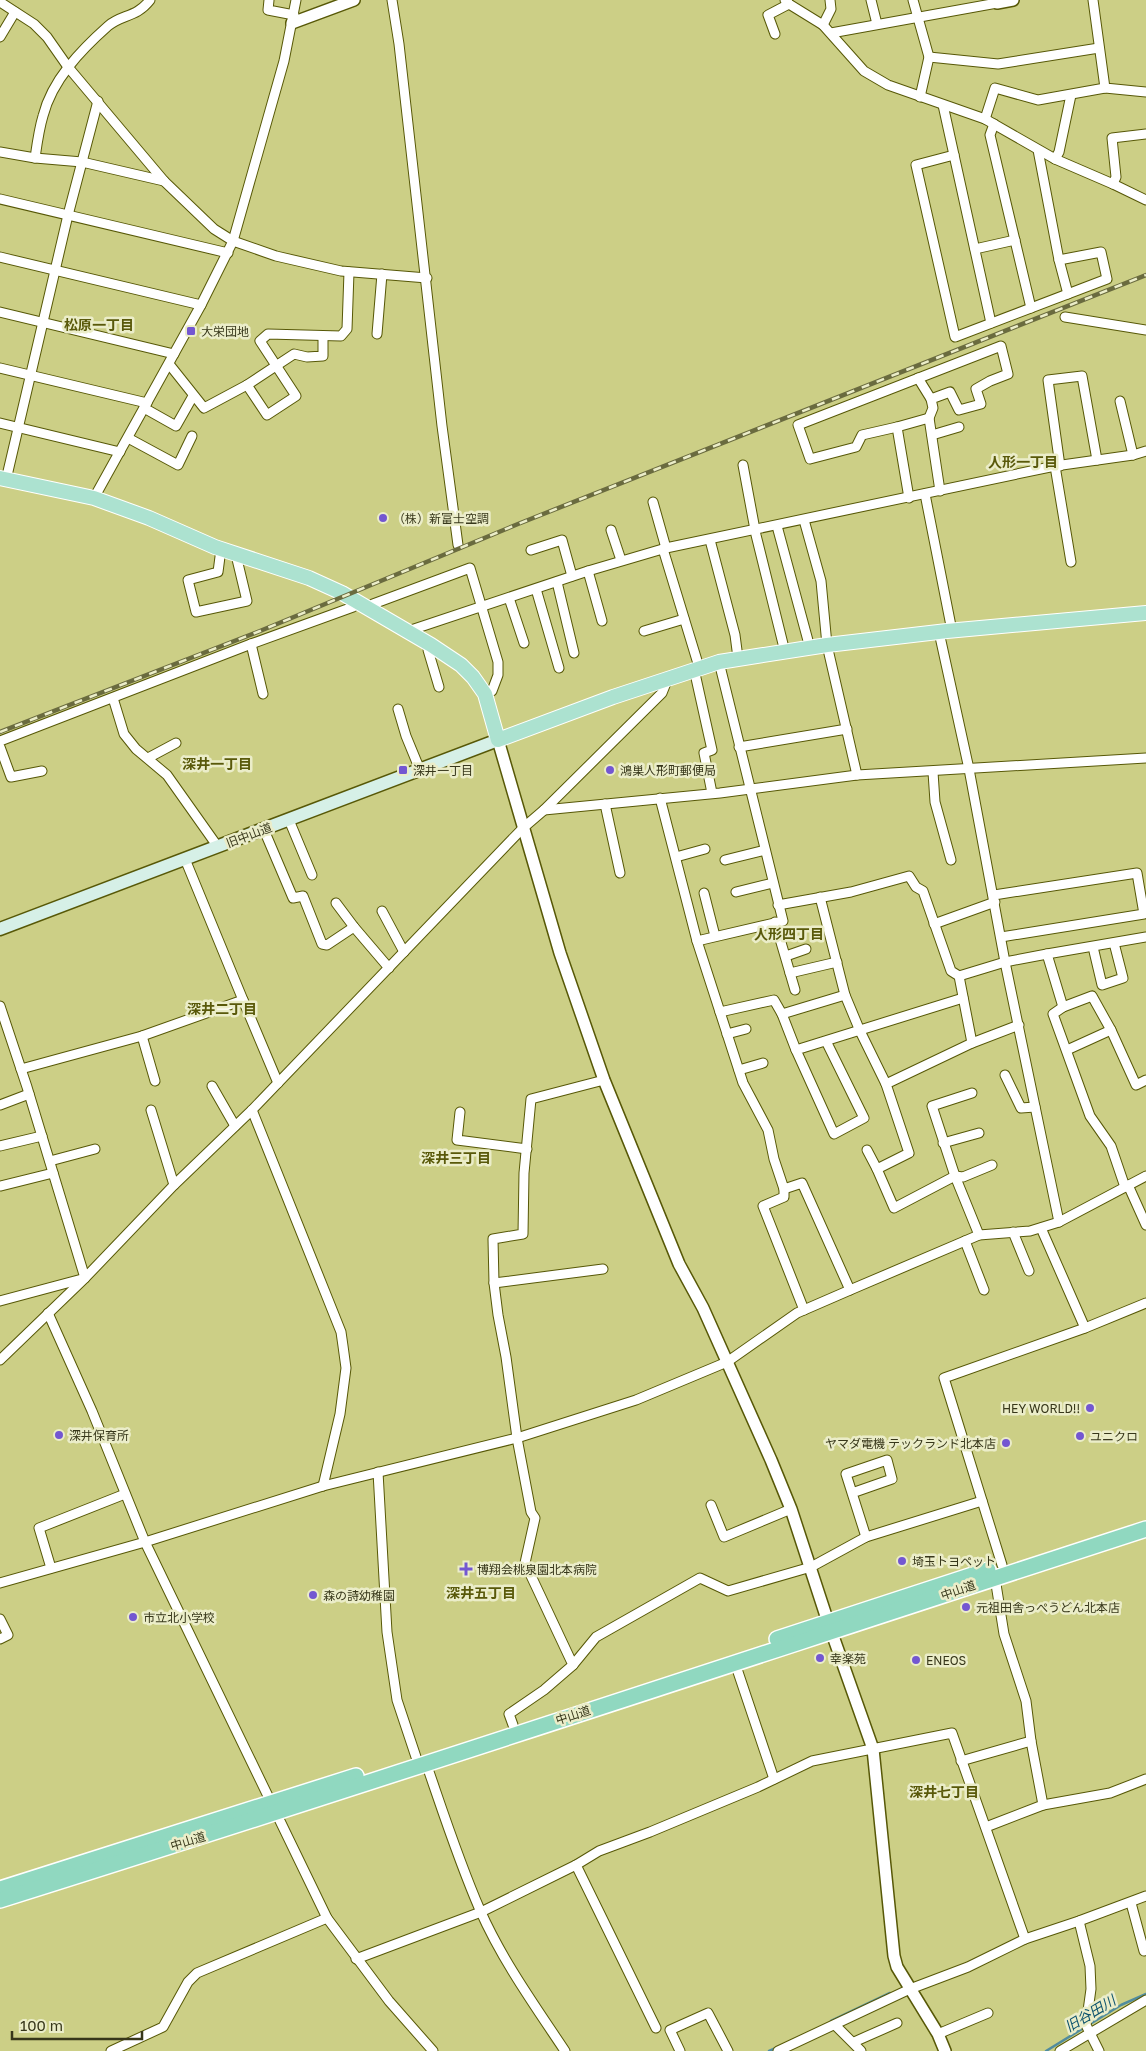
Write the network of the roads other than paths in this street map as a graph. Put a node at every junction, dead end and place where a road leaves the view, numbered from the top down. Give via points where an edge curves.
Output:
1 (150, 0) edge
2 (269, 0) edge
3 (296, 0) edge
4 (354, 0) edge
5 (392, 0) edge
6 (830, 0) edge
7 (871, 0) edge
8 (912, 0) edge
9 (1013, 0) edge
10 (1093, 0) edge
11 (997, 1) edge
12 (0, 2) edge
13 (787, 2) edge
14 (15, 12) junction
15 (917, 17) junction
16 (293, 19) junction
17 (876, 24) junction
18 (823, 26) junction
19 (831, 33) junction
20 (775, 34) dead end
21 (0, 37) edge
22 (1099, 48) junction
23 (929, 57) junction
24 (68, 67) junction
25 (1105, 88) junction
26 (1146, 92) edge
27 (1071, 95) junction
28 (920, 97) junction
29 (98, 101) junction
30 (943, 105) junction
31 (985, 118) junction
32 (994, 124) junction
33 (1146, 134) edge
34 (1038, 150) junction
35 (0, 152) edge
36 (954, 155) junction
37 (35, 158) junction
38 (1055, 159) junction
39 (82, 162) junction
40 (164, 181) junction
41 (1113, 184) junction
42 (0, 199) edge
43 (1146, 200) edge
44 (68, 215) junction
45 (1015, 240) junction
46 (233, 241) junction
47 (975, 249) junction
48 (228, 253) junction
49 (0, 257) edge
50 (1059, 260) junction
51 (55, 270) junction
52 (349, 272) junction
53 (382, 274) junction
54 (427, 278) junction
55 (1068, 294) junction
56 (201, 305) junction
57 (1031, 308) junction
58 (0, 312) edge
59 (1065, 317) dead end
60 (43, 322) junction
61 (992, 323) junction
62 (1146, 330) edge
63 (377, 334) dead end
64 (324, 336) junction
65 (174, 354) junction
66 (168, 364) junction
67 (276, 367) junction
68 (0, 368) edge
69 (31, 376) junction
70 (918, 378) junction
71 (247, 385) junction
72 (193, 396) junction
73 (931, 399) junction
74 (1120, 401) dead end
75 (145, 406) junction
76 (929, 418) junction
77 (0, 423) edge
78 (19, 427) junction
79 (897, 427) junction
80 (959, 428) dead end
81 (932, 435) junction
82 (192, 436) dead end
83 (128, 438) junction
84 (1146, 451) edge
85 (120, 452) junction
86 (1133, 455) junction
87 (1097, 460) junction
88 (743, 465) dead end
89 (1057, 466) junction
90 (3, 479) edge
91 (940, 491) junction
92 (925, 494) junction
93 (94, 498) junction
94 (909, 498) junction
95 (653, 502) dead end
96 (804, 520) junction
97 (777, 526) junction
98 (611, 530) dead end
99 (756, 530) junction
100 (710, 540) junction
101 (458, 545) dead end
102 (221, 549) junction
103 (664, 549) junction
104 (531, 550) dead end
105 (236, 555) junction
106 (621, 560) junction
107 (1071, 562) dead end
108 (588, 571) junction
109 (572, 576) junction
110 (556, 582) junction
111 (536, 589) junction
112 (509, 598) junction
113 (363, 605) junction
114 (481, 606) junction
115 (1146, 613) edge
116 (684, 619) junction
117 (602, 621) dead end
118 (644, 631) dead end
119 (409, 632) junction
120 (946, 632) junction
121 (524, 643) dead end
122 (251, 644) junction
123 (431, 645) junction
124 (827, 646) junction
125 (810, 648) junction
126 (785, 652) junction
127 (574, 653) dead end
128 (738, 658) junction
129 (719, 662) junction
130 (559, 668) dead end
131 (696, 668) junction
132 (668, 678) junction
133 (439, 686) dead end
134 (263, 694) dead end
135 (485, 694) junction
136 (113, 698) junction
137 (398, 709) dead end
138 (846, 729) junction
139 (498, 740) junction
140 (0, 741) edge
141 (176, 744) dead end
142 (0, 747) edge
143 (739, 747) junction
144 (148, 758) junction
145 (1146, 758) edge
146 (969, 769) junction
147 (420, 770) junction
148 (42, 771) dead end
149 (933, 772) junction
150 (858, 776) junction
151 (750, 789) junction
152 (712, 793) junction
153 (660, 798) junction
154 (605, 804) junction
155 (544, 810) junction
156 (289, 820) junction
157 (523, 828) junction
158 (264, 830) junction
159 (218, 847) junction
160 (705, 849) dead end
161 (765, 850) junction
162 (676, 857) junction
163 (185, 859) junction
164 (725, 860) dead end
165 (951, 860) dead end
166 (620, 873) dead end
167 (312, 875) dead end
168 (773, 883) junction
169 (736, 892) dead end
170 (704, 893) dead end
171 (820, 897) junction
172 (995, 899) junction
173 (336, 902) dead end
174 (778, 905) junction
175 (382, 911) dead end
176 (776, 922) junction
177 (934, 924) junction
178 (354, 927) junction
179 (0, 929) edge
180 (715, 936) junction
181 (1001, 937) junction
182 (1146, 937) edge
183 (697, 941) junction
184 (1114, 943) junction
185 (1093, 947) junction
186 (806, 950) dead end
187 (404, 952) junction
188 (1047, 954) junction
189 (786, 956) junction
190 (837, 962) junction
191 (1005, 962) junction
192 (389, 968) junction
193 (790, 973) junction
194 (959, 976) junction
195 (796, 990) dead end
196 (846, 995) junction
197 (963, 998) junction
198 (242, 1000) junction
199 (0, 1006) edge
200 (1064, 1006) junction
201 (720, 1012) junction
202 (782, 1014) junction
203 (1019, 1025) junction
204 (746, 1029) dead end
205 (1111, 1030) junction
206 (860, 1031) junction
207 (4, 1033) edge
208 (727, 1034) junction
209 (142, 1036) junction
210 (826, 1041) junction
211 (972, 1043) junction
212 (796, 1050) junction
213 (1066, 1050) junction
214 (763, 1063) dead end
215 (21, 1069) junction
216 (739, 1070) junction
217 (1005, 1076) dead end
218 (604, 1080) junction
219 (1146, 1080) edge
220 (155, 1081) dead end
221 (278, 1083) junction
222 (886, 1084) junction
223 (212, 1086) dead end
224 (972, 1093) dead end
225 (29, 1094) junction
226 (0, 1105) edge
227 (1035, 1107) junction
228 (151, 1110) dead end
229 (252, 1110) junction
230 (460, 1112) dead end
231 (235, 1126) junction
232 (979, 1133) dead end
233 (42, 1136) junction
234 (943, 1143) junction
235 (0, 1146) edge
236 (95, 1149) dead end
237 (527, 1149) junction
238 (867, 1150) dead end
239 (50, 1161) junction
240 (992, 1165) dead end
241 (878, 1169) junction
242 (53, 1173) junction
243 (955, 1176) junction
244 (1146, 1176) edge
245 (174, 1185) junction
246 (1, 1186) dead end
247 (1127, 1186) junction
248 (784, 1189) junction
249 (1059, 1222) junction
250 (1146, 1225) edge
251 (1041, 1228) junction
252 (1013, 1232) junction
253 (979, 1235) junction
254 (965, 1241) junction
255 (603, 1269) dead end
256 (1029, 1271) dead end
257 (85, 1278) junction
258 (494, 1283) junction
259 (850, 1290) junction
260 (984, 1290) dead end
261 (0, 1301) edge
262 (1146, 1303) edge
263 (804, 1310) junction
264 (48, 1314) junction
265 (1085, 1328) junction
266 (0, 1360) edge
267 (727, 1362) junction
268 (517, 1438) junction
269 (378, 1472) junction
270 (323, 1486) junction
271 (852, 1493) junction
272 (124, 1494) junction
273 (982, 1501) junction
274 (711, 1505) dead end
275 (791, 1509) junction
276 (1146, 1518) edge
277 (1146, 1529) edge
278 (866, 1537) junction
279 (146, 1542) junction
280 (811, 1567) junction
281 (51, 1568) junction
282 (998, 1571) junction
283 (0, 1583) edge
284 (0, 1619) edge
285 (830, 1628) junction
286 (0, 1639) edge
287 (736, 1663) junction
288 (573, 1665) junction
289 (514, 1725) junction
290 (1031, 1741) junction
291 (873, 1749) junction
292 (421, 1760) junction
293 (962, 1760) junction
294 (774, 1779) junction
295 (1146, 1779) edge
296 (1043, 1805) junction
297 (273, 1809) junction
298 (986, 1827) junction
299 (576, 1865) junction
300 (0, 1889) edge
301 (1146, 1896) edge
302 (0, 1900) edge
303 (1131, 1902) junction
304 (481, 1912) junction
305 (327, 1918) junction
306 (1079, 1921) junction
307 (1025, 1939) junction
308 (1144, 1950) dead end
309 (356, 1959) junction
310 (910, 1989) junction
311 (1146, 2000) edge
312 (988, 2013) dead end
313 (897, 2023) dead end
314 (835, 2025) junction
315 (656, 2028) dead end
316 (1089, 2033) junction
317 (938, 2034) junction
318 (854, 2042) junction
319 (111, 2051) edge
320 (433, 2051) edge
321 (565, 2051) edge
322 (680, 2051) edge
323 (728, 2051) edge
324 (778, 2051) edge
325 (862, 2051) edge
326 (945, 2051) edge
327 (1060, 2051) edge
328 (1098, 2051) edge

1 - 24 street via 143,9 110,24
2 - 16 street via 268,10
3 - 16 street
4 - 16 street
5 - 54 street
6 - 18 street via 831,8
7 - 17 street
8 - 15 street
9 - 11 street
10 - 22 street
11 - 15 street
12 - 14 street
13 - 18 street
13 - 20 street via 768,15
14 - 21 street
14 - 24 street via 48,37
15 - 17 street
15 - 23 street
16 - 46 street via 277,88
17 - 19 street
18 - 19 street
19 - 28 street via 864,71 888,85
22 - 23 street via 998,64
22 - 25 street
23 - 28 street
24 - 29 street
24 - 37 street via 42,116
25 - 26 street
25 - 27 street
27 - 31 street via 1038,100 995,88
27 - 38 street
28 - 30 street
29 - 39 street
29 - 40 street
30 - 31 street
30 - 36 street
31 - 32 street
32 - 34 street
32 - 45 street via 990,135
33 - 41 street via 1112,138 1116,177
34 - 38 street
34 - 50 street
35 - 37 street
36 - 47 street
36 - 61 street via 916,165 955,337
37 - 39 street
38 - 41 street
39 - 40 street
39 - 44 street
40 - 46 street via 214,229
41 - 43 street
42 - 44 street
44 - 48 street
44 - 51 street
45 - 47 street
45 - 57 street
46 - 48 street
46 - 52 street via 276,256
47 - 61 street
48 - 56 street
49 - 51 street
50 - 55 street
50 - 55 street via 1101,252 1107,279
51 - 56 street
51 - 60 street
52 - 53 street
52 - 64 street via 347,329 342,336
53 - 54 street
53 - 63 street
54 - 101 street
55 - 57 street
56 - 65 street
57 - 61 street
58 - 60 street
59 - 62 street
60 - 65 street
60 - 69 street
64 - 67 street via 323,356 294,354
64 - 67 street via 268,334 260,341
65 - 66 street
66 - 72 street
66 - 75 street
67 - 71 street
67 - 71 street via 296,396 267,415
68 - 69 street
69 - 75 street
69 - 78 street
70 - 73 street
70 - 73 street via 1001,346 1008,374 976,389 981,404 959,410 950,392
70 - 79 street via 798,425 810,459 856,446 862,435
71 - 72 street via 204,408
72 - 75 street via 176,426
73 - 76 street via 933,408
74 - 86 street
75 - 83 street
76 - 79 street
76 - 81 street
77 - 78 street
78 - 85 street
78 - 90 street
79 - 94 street
80 - 81 street
81 - 91 street
82 - 83 street via 178,465
83 - 85 street
84 - 86 street
85 - 93 street
86 - 87 street
87 - 89 street
87 - 89 street via 1082,376 1048,380
88 - 99 street
89 - 91 street
89 - 107 street
90 - 93 main road
91 - 92 street
92 - 94 street
92 - 120 street
93 - 102 main road
94 - 96 street
95 - 103 street
96 - 97 street
96 - 124 street via 821,580
97 - 99 street
97 - 125 street
98 - 106 street
99 - 100 street
99 - 126 street
100 - 103 street
100 - 128 street
102 - 105 main road
102 - 105 street via 218,572 188,580 196,612 247,601
103 - 106 street
103 - 116 street
104 - 109 street via 562,540
105 - 113 main road via 308,578
106 - 108 street
108 - 109 street
108 - 117 street
109 - 110 street
110 - 111 street
110 - 127 street
111 - 112 street
111 - 130 street
112 - 114 street
112 - 121 street
113 - 114 street via 470,568
113 - 119 main road
113 - 122 street
114 - 119 street
114 - 135 street via 498,662 498,675 492,691
115 - 120 main road
116 - 118 street
116 - 131 street
119 - 123 main road
120 - 124 main road
120 - 146 street
122 - 134 street
122 - 136 street
123 - 133 street via 428,650
123 - 135 main road via 473,676
124 - 125 main road
124 - 138 street
125 - 126 main road
126 - 128 main road
128 - 129 main road
129 - 131 main road
129 - 143 street
131 - 132 main road
131 - 152 street via 712,750 704,753
132 - 139 main road
132 - 155 street via 662,693
135 - 139 main road
136 - 140 street
136 - 144 street via 124,734
137 - 147 street
138 - 143 street
138 - 150 street
139 - 147 main road, 旧中山道
139 - 157 street
141 - 144 street
142 - 148 street via 10,777
143 - 151 street
144 - 159 street via 167,775
145 - 146 street
146 - 149 street
146 - 172 street
147 - 156 main road, 旧中山道
149 - 150 street
149 - 165 street via 935,802
150 - 151 street
151 - 152 street
151 - 161 street
152 - 153 street
153 - 154 street
153 - 162 street
154 - 155 street
154 - 166 street
155 - 157 street
156 - 158 main road, 旧中山道
156 - 167 street
157 - 187 street
157 - 218 street via 577,1007
158 - 159 main road, 旧中山道
158 - 178 street via 293,898 303,896 322,944 327,945
159 - 163 main road, 旧中山道
160 - 162 street
161 - 164 street
161 - 168 street
162 - 183 street
163 - 179 main road, 旧中山道
163 - 198 street
168 - 169 street
168 - 174 street
170 - 180 street
171 - 174 street
171 - 177 street via 909,876 923,891
171 - 190 street
172 - 177 street
172 - 181 street
172 - 181 street via 1137,873 1144,914
173 - 178 street
174 - 176 street via 783,921
175 - 187 street
176 - 180 street
176 - 189 street
177 - 194 street via 951,971
178 - 192 street
180 - 183 street
181 - 191 street
182 - 184 street
183 - 201 street
184 - 185 street
184 - 185 street via 1123,978 1102,985
185 - 188 street
186 - 189 street
187 - 192 street
188 - 191 street
188 - 200 street
189 - 193 street
190 - 193 street
190 - 196 street
191 - 194 street
191 - 203 street
192 - 221 street
193 - 195 street
194 - 197 street
196 - 202 street
196 - 206 street
197 - 206 street
197 - 211 street
198 - 209 street
198 - 221 street
199 - 207 street
200 - 205 street via 1092,996
200 - 213 street via 1053,1014
201 - 202 street via 774,1000
201 - 208 street
202 - 212 street
203 - 211 street
203 - 227 street
204 - 208 street
205 - 213 street
205 - 219 street via 1136,1084
206 - 210 street
206 - 222 street
207 - 215 street
208 - 216 street
209 - 215 street
209 - 220 street
210 - 212 street
210 - 212 street via 864,1118 834,1134
211 - 222 street
213 - 247 street via 1090,1116 1111,1146
214 - 216 street
215 - 225 street
216 - 248 street via 768,1130
217 - 227 street via 1021,1108
218 - 237 street via 531,1099
218 - 267 street via 678,1264 700,1300
221 - 229 street
222 - 241 street via 909,1153
223 - 231 street
224 - 234 street via 932,1106
225 - 226 street
225 - 233 street
227 - 249 street
228 - 245 street
229 - 231 street
229 - 270 street via 341,1332 346,1368 340,1414
230 - 237 street via 457,1140
231 - 245 street
232 - 234 street
233 - 235 street
233 - 239 street
234 - 243 street
236 - 239 street
237 - 258 street via 523,1234 493,1239
238 - 241 street
239 - 242 street
240 - 243 street via 963,1177
241 - 243 street via 894,1208
242 - 246 street
242 - 257 street
243 - 253 street
244 - 247 street
245 - 257 street
247 - 249 street
247 - 250 street
248 - 259 street via 802,1183
248 - 263 street via 784,1197 763,1206
249 - 251 street
251 - 252 street
251 - 265 street
252 - 253 street
252 - 256 street
253 - 254 street
254 - 259 street
254 - 260 street
255 - 258 street
257 - 261 street
257 - 264 street
258 - 268 street
259 - 263 street
262 - 265 street
263 - 267 street
264 - 266 street
264 - 272 street via 92,1411
265 - 273 street via 944,1378
267 - 268 street via 636,1400
267 - 275 street
268 - 269 street
268 - 288 street via 531,1512 535,1518 525,1563
269 - 270 street
269 - 292 street via 387,1632 397,1700
270 - 279 street
271 - 271 street via 846,1474 887,1460 892,1479
271 - 278 street
272 - 279 street
272 - 281 street via 38,1528
273 - 278 street
273 - 282 street
274 - 275 street via 724,1537
275 - 280 street
276 - 282 highway, 中山道
277 - 282 highway, 中山道
278 - 280 street
279 - 281 street
279 - 297 street
280 - 285 street
280 - 288 street via 728,1590 700,1578 596,1637
281 - 283 street
282 - 285 highway, 中山道
282 - 290 street via 1004,1634 1026,1702
284 - 286 street via 8,1636
285 - 287 highway, 中山道
285 - 289 highway, 中山道
285 - 291 street
287 - 292 highway, 中山道
287 - 294 street
288 - 289 street via 509,1714
289 - 292 highway, 中山道
290 - 293 street
290 - 296 street
291 - 293 street via 952,1733
291 - 294 street via 812,1761
291 - 310 street via 894,1956
292 - 297 highway, 中山道
292 - 304 street
293 - 298 street
294 - 299 street via 599,1850
295 - 296 street via 1110,1792
296 - 298 street
297 - 300 highway, 中山道
297 - 302 highway, 中山道
297 - 305 street
298 - 307 street
299 - 304 street
299 - 315 street
301 - 303 street
303 - 306 street
303 - 308 street
304 - 309 street
304 - 321 street via 504,1957
305 - 309 street
305 - 319 street via 197,1973 188,1982 163,2027
306 - 307 street
306 - 316 street via 1090,1966 1091,1989 1086,2025
307 - 310 street via 968,1967
309 - 320 street
310 - 314 street
310 - 317 street
311 - 316 street
312 - 317 street
313 - 318 street
314 - 318 street
314 - 324 street
316 - 327 street
316 - 328 street
317 - 326 street
318 - 325 street
322 - 323 street via 670,2030 708,2013

